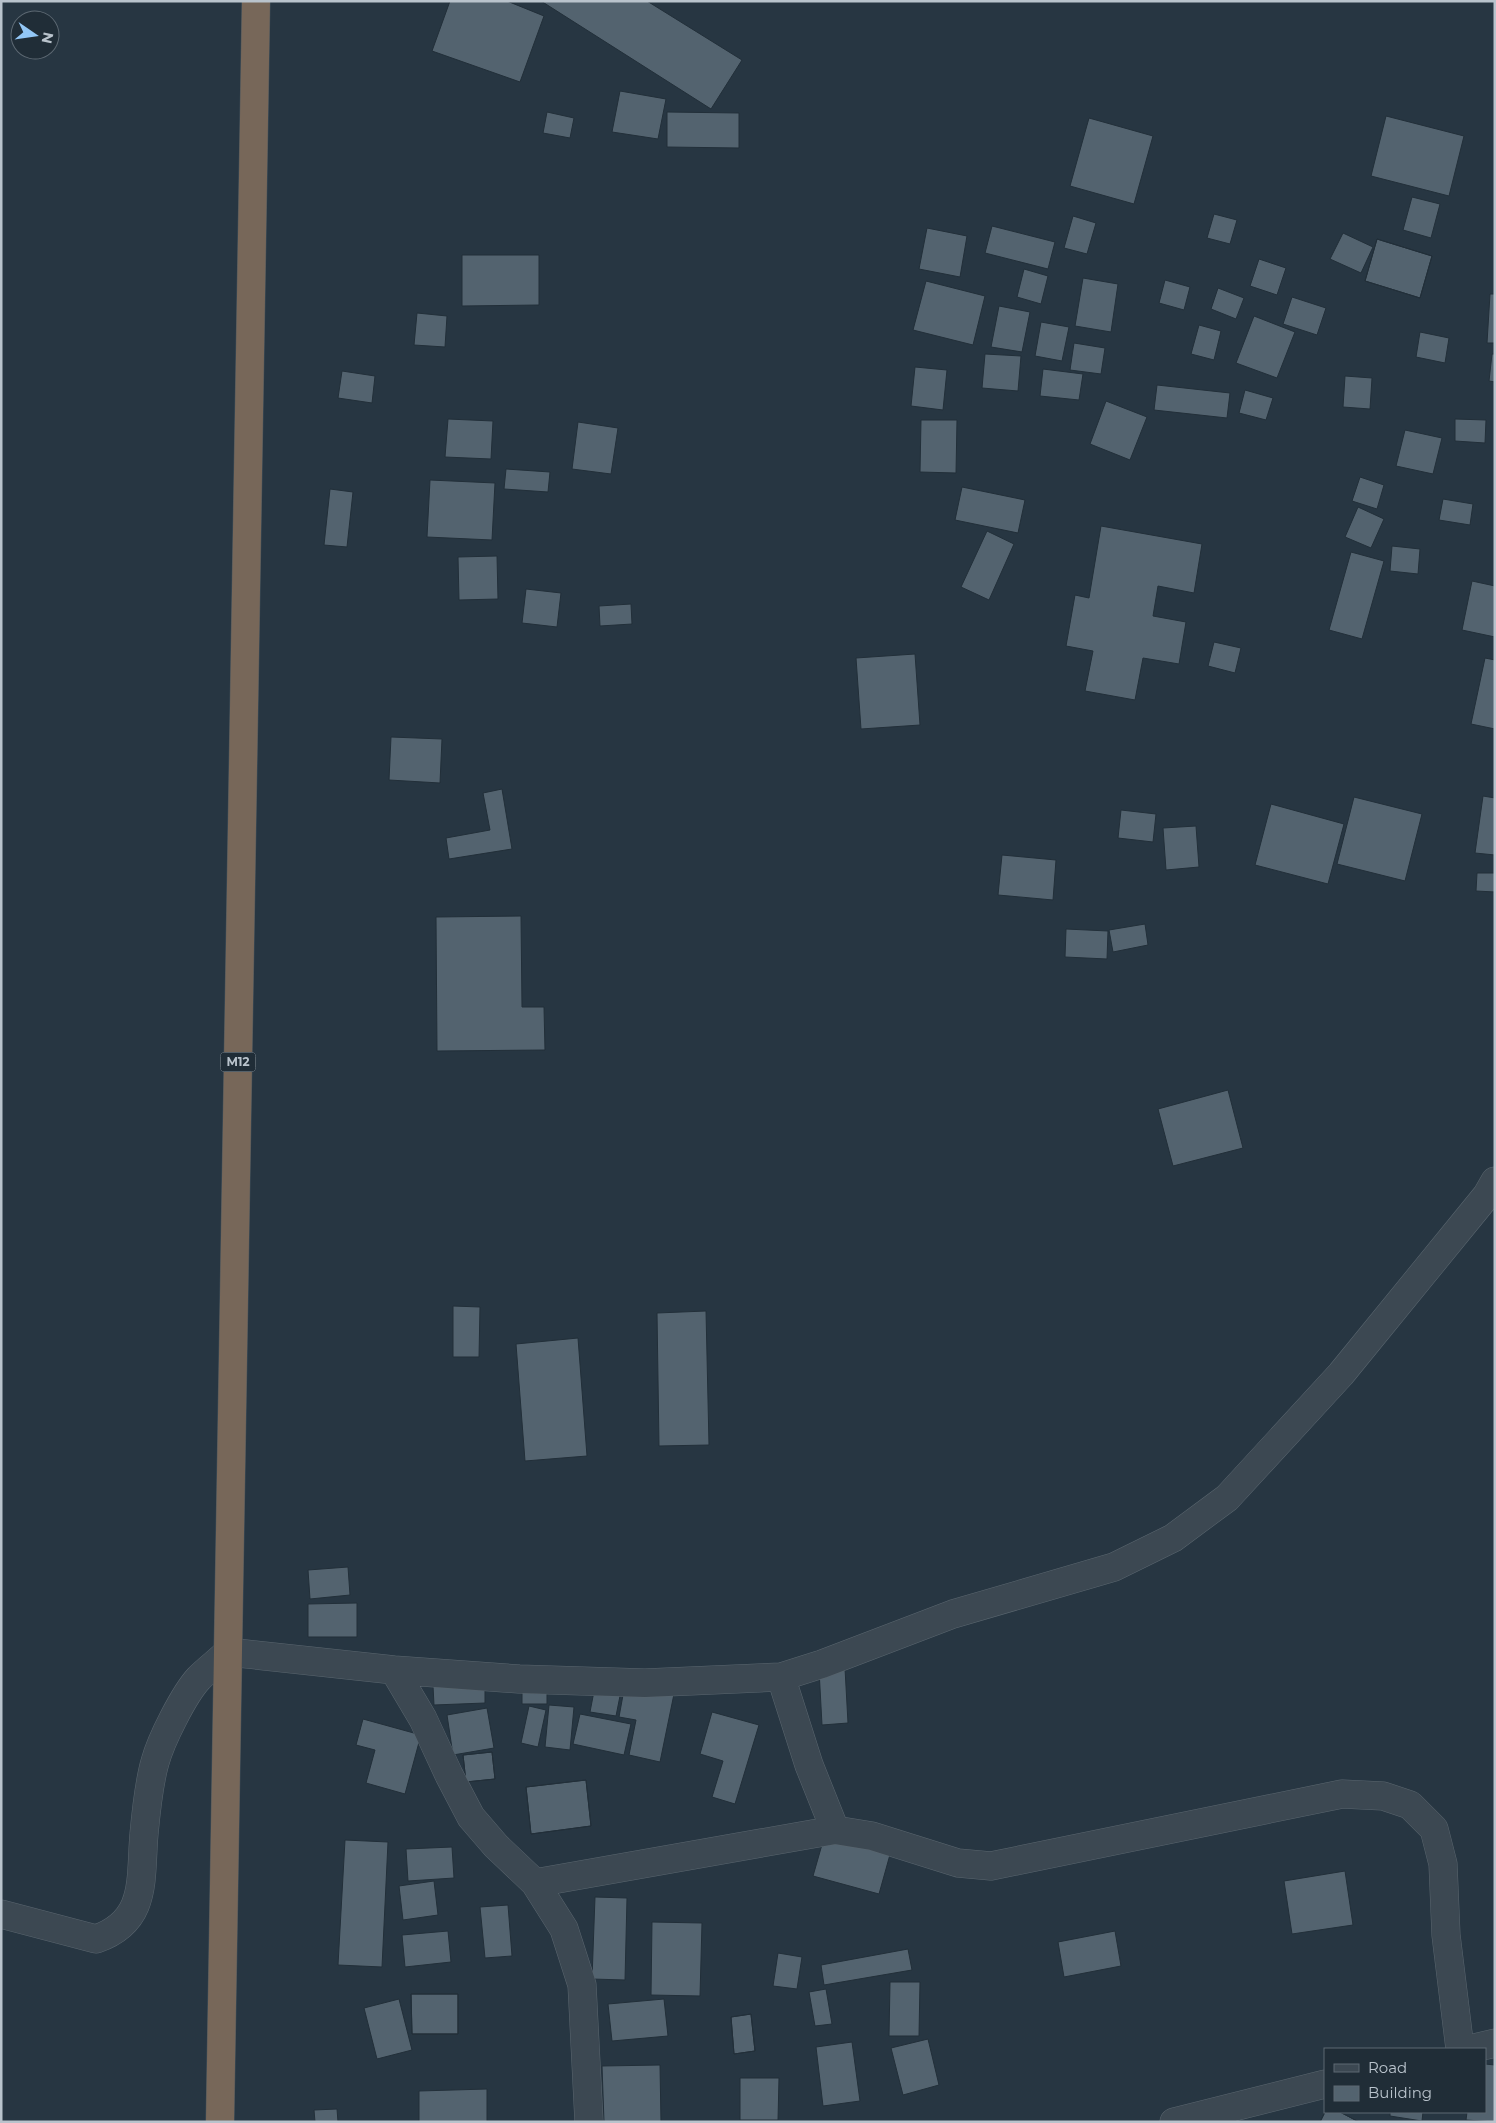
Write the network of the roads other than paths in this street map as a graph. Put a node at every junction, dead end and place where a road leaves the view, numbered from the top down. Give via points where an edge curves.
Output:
1 (256, 1) edge
2 (1495, 1181) edge
3 (228, 1652) junction
4 (394, 1670) junction
5 (781, 1677) junction
6 (834, 1830) junction
7 (535, 1883) junction
8 (1, 1914) edge
9 (1495, 2043) edge
10 (1460, 2048) edge
11 (1474, 2048) edge
12 (1324, 2084) edge
13 (220, 2122) edge
14 (589, 2122) edge
15 (1174, 2122) edge

1 - 3 highway, M12
2 - 5 street via 1341,1374 1227,1498 1173,1538 1114,1566 953,1614
3 - 4 street
3 - 8 street via 198,1679 168,1729 154,1763 144,1834 142,1879 133,1911 108,1935 96,1939
3 - 13 highway, M12
4 - 5 street via 519,1679 645,1683
4 - 7 street via 423,1719 471,1817
5 - 6 street via 809,1766
6 - 7 street
6 - 10 street via 872,1836 958,1863 991,1866 1342,1794 1383,1796 1410,1805 1434,1828 1443,1864 1446,1935
7 - 14 street via 564,1929 582,1985
9 - 11 street
12 - 15 street

